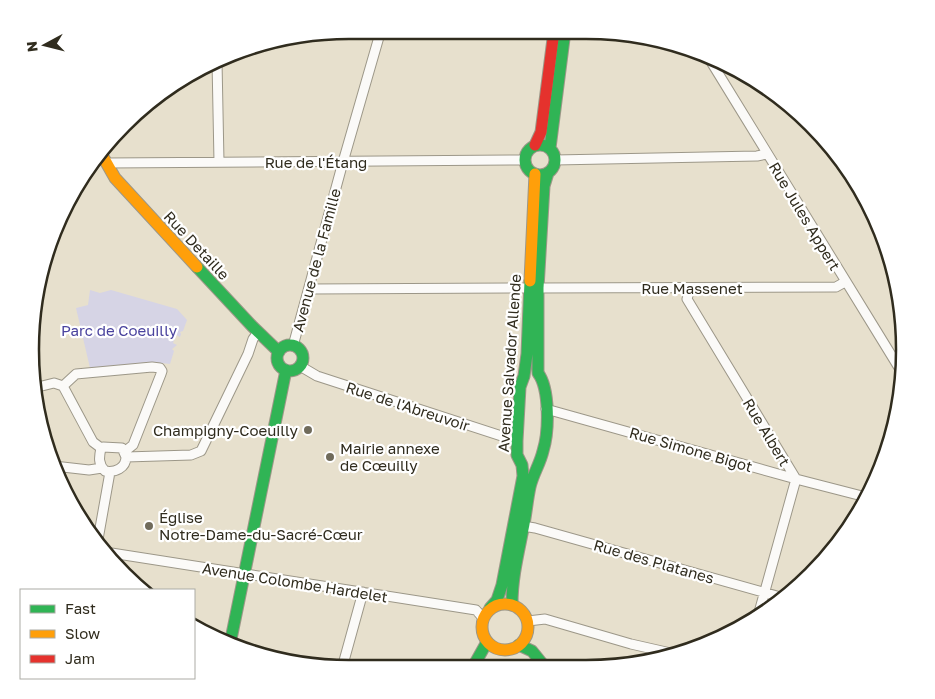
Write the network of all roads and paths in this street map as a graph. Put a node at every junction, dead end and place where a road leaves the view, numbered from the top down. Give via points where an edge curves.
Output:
1 (378, 39) edge
2 (553, 39) edge
3 (564, 39) edge
4 (714, 67) edge
5 (217, 69) edge
6 (535, 145) junction
7 (550, 148) junction
8 (767, 154) junction
9 (107, 155) edge
10 (105, 158) edge
11 (525, 160) junction
12 (555, 160) junction
13 (218, 162) junction
14 (343, 162) junction
15 (548, 173) junction
16 (535, 174) junction
17 (845, 282) junction
18 (534, 288) junction
19 (310, 289) junction
20 (690, 289) junction
21 (258, 332) junction
22 (293, 346) junction
23 (279, 352) junction
24 (896, 363) edge
25 (300, 366) junction
26 (286, 370) junction
27 (538, 374) junction
28 (524, 376) junction
29 (41, 386) edge
30 (63, 386) junction
31 (546, 409) junction
32 (517, 441) junction
33 (101, 448) junction
34 (125, 454) junction
35 (522, 465) junction
36 (536, 465) junction
37 (62, 467) edge
38 (106, 470) junction
39 (796, 479) junction
40 (860, 495) edge
41 (523, 526) junction
42 (99, 534) edge
43 (116, 554) edge
44 (244, 574) junction
45 (363, 592) junction
46 (764, 593) junction
47 (775, 596) edge
48 (512, 604) junction
49 (761, 606) edge
50 (490, 608) junction
51 (483, 618) junction
52 (528, 621) junction
53 (231, 637) edge
54 (487, 642) junction
55 (519, 645) junction
56 (661, 651) edge
57 (344, 660) edge
58 (478, 660) edge
59 (539, 660) edge

1 - 14 street, Avenue de la Famille
2 - 6 main road via 541,132
3 - 7 main road
4 - 8 street, Rue Jules Appert
5 - 13 street
6 - 7 main road
6 - 11 main road
7 - 12 main road
8 - 12 street
8 - 17 street, Rue Jules Appert
9 - 13 street, Rue de l'Étang
10 - 21 main road, Rue Detaille via 115,178
11 - 14 street, Rue de l'Étang
11 - 16 main road
12 - 15 main road, Avenue Salvador Allende
13 - 14 street, Rue de l'Étang
14 - 19 street, Avenue de la Famille
15 - 16 main road
15 - 18 main road, Avenue Salvador Allende
16 - 18 main road, Avenue Salvador Allende
17 - 20 street, Rue Massenet via 836,287
17 - 24 street, Rue Jules Appert
18 - 19 street, Rue Massenet
18 - 20 street, Rue Massenet
18 - 27 main road, Avenue Salvador Allende
18 - 28 main road, Avenue Salvador Allende
19 - 22 street, Avenue de la Famille
20 - 39 street, Rue Albert via 686,299
21 - 23 main road, Rue Detaille
21 - 34 street via 201,451 191,455
22 - 23 main road via 288,345
22 - 25 main road via 303,356
23 - 26 main road via 278,362
25 - 26 main road
25 - 32 street, Rue de l'Abreuvoir via 317,376
26 - 44 main road
27 - 28 main road
27 - 31 main road, Avenue Salvador Allende via 543,378
28 - 32 main road, Avenue Salvador Allende via 520,387
29 - 30 street via 54,383
30 - 33 street via 93,442
30 - 34 street via 76,374 160,368 162,371
31 - 36 main road, Avenue Salvador Allende via 543,449
31 - 39 street, Rue Simone Bigot
32 - 35 main road, Avenue Salvador Allende via 517,455
33 - 34 street via 122,448
33 - 38 street via 98,459
34 - 38 street via 124,466
35 - 36 main road via 529,468
35 - 50 main road, Avenue Salvador Allende via 502,585 497,600
36 - 41 main road, Avenue Salvador Allende
37 - 38 street
38 - 42 street
39 - 40 street, Rue Simone Bigot
39 - 46 street, Rue Albert
41 - 46 street, Rue des Platanes
41 - 48 main road, Avenue Salvador Allende
43 - 44 street, Avenue Colombe Hardelet
44 - 45 street, Avenue Colombe Hardelet
44 - 53 main road
45 - 51 street, Avenue Colombe Hardelet via 476,610
45 - 57 street
46 - 47 street, Rue des Platanes
46 - 49 street, Rue Albert
48 - 50 main road
48 - 52 main road
50 - 51 main road
51 - 54 main road via 481,630
52 - 55 main road via 527,634
52 - 56 street via 545,619
54 - 55 main road via 492,647 506,650
54 - 58 main road
55 - 59 main road

